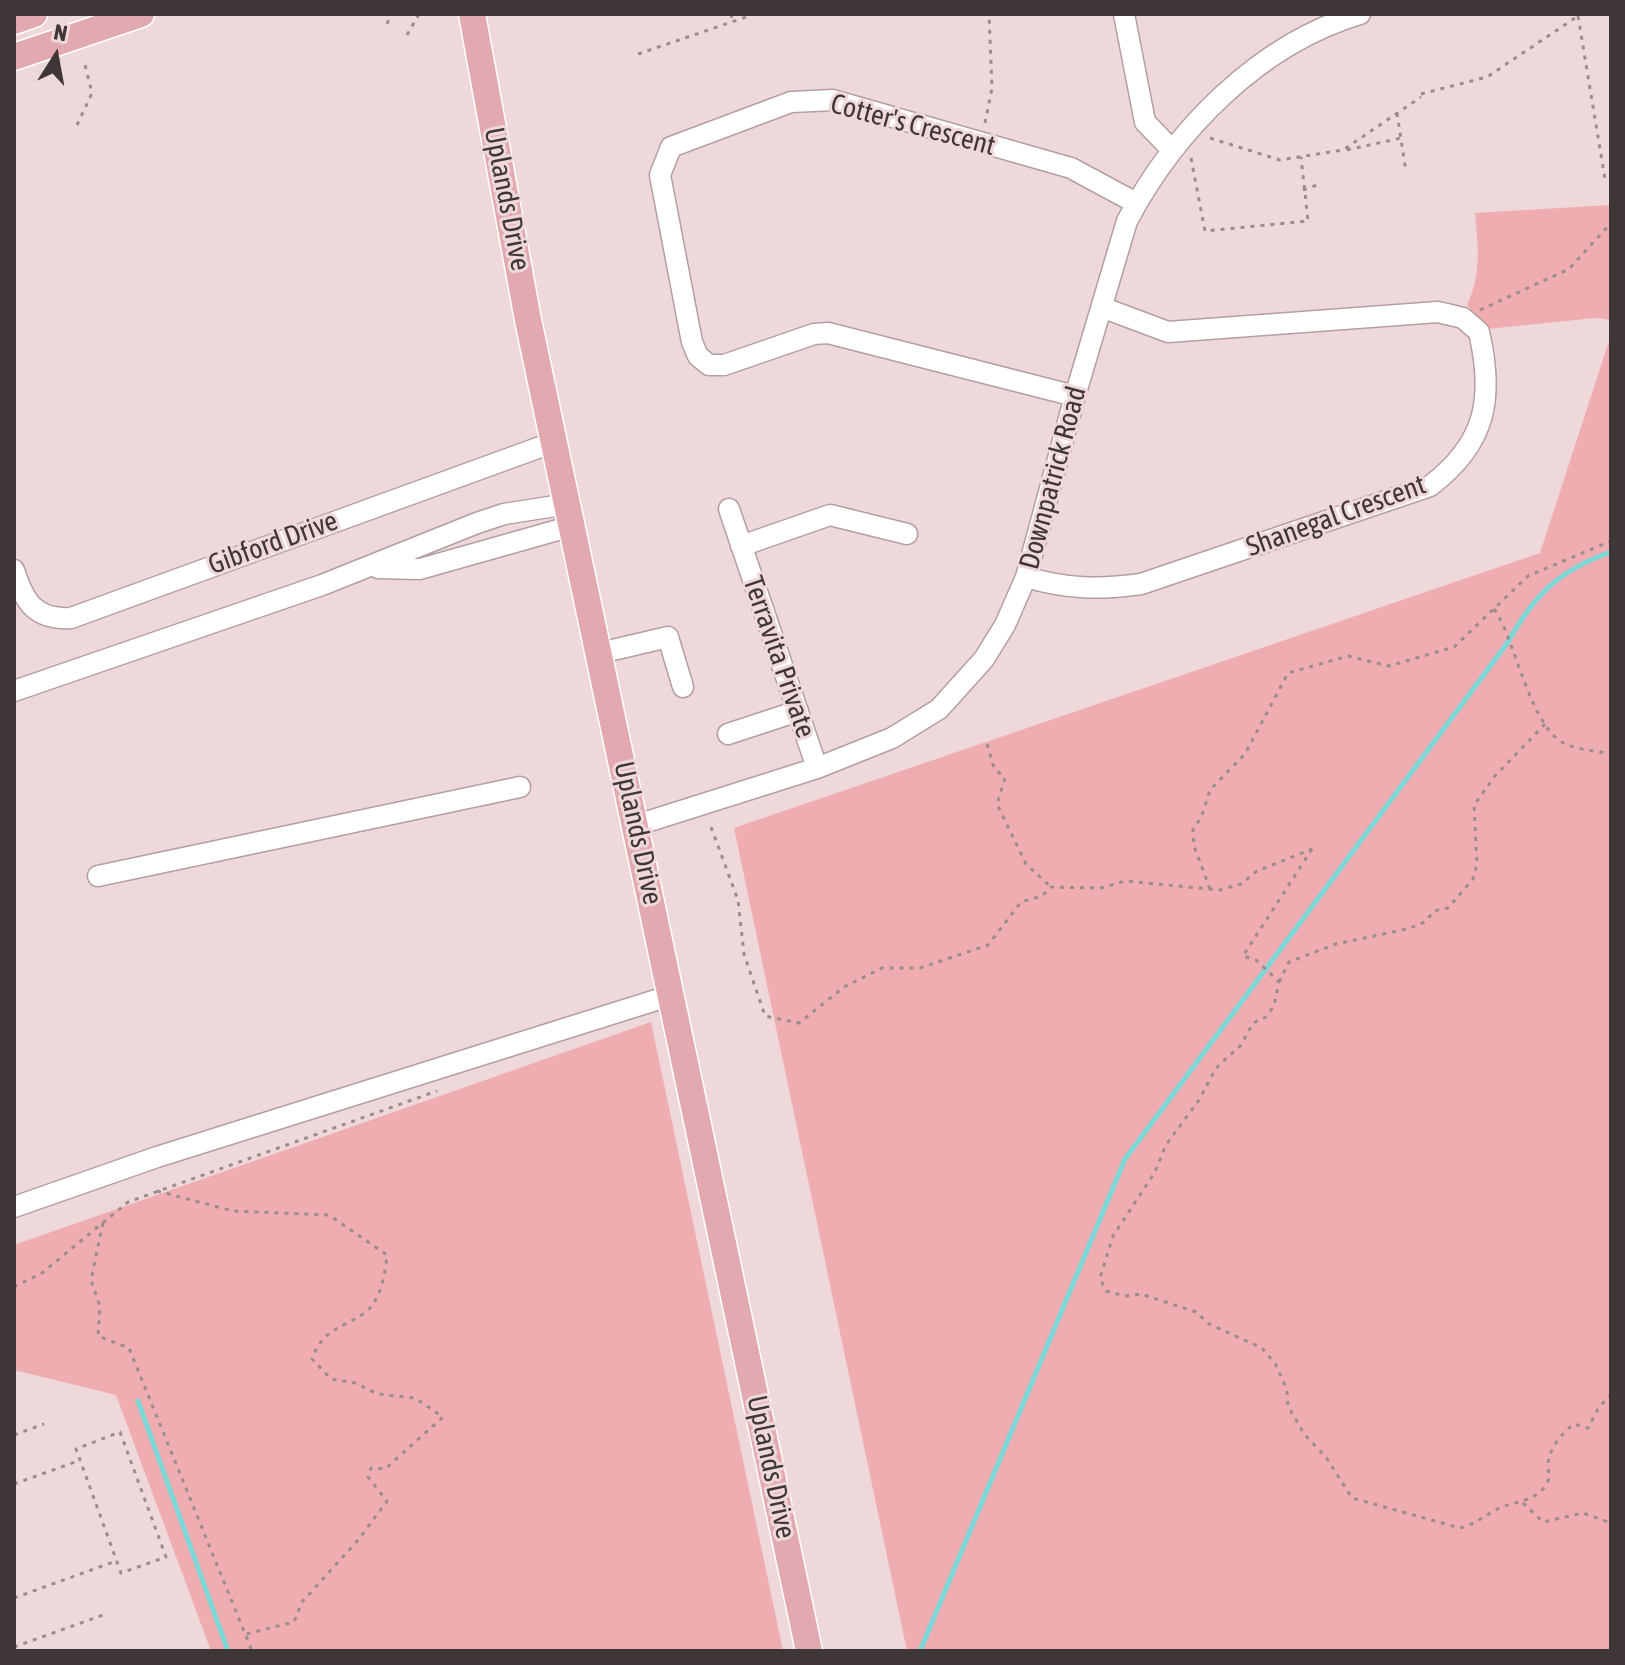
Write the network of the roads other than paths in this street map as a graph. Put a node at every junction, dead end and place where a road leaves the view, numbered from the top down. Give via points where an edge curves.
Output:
1 (34, 14) edge
2 (141, 14) edge
3 (461, 14) edge
4 (472, 14) edge
5 (1124, 14) edge
6 (1360, 14) edge
7 (14, 21) edge
8 (14, 57) edge
9 (480, 60) junction
10 (1183, 137) junction
11 (1136, 203) junction
12 (1104, 308) junction
13 (1075, 396) junction
14 (554, 442) junction
15 (729, 509) dead end
16 (570, 515) junction
17 (907, 534) dead end
18 (741, 546) junction
19 (367, 568) junction
20 (14, 570) edge
21 (1026, 577) junction
22 (600, 653) junction
23 (683, 687) dead end
24 (14, 691) edge
25 (798, 711) junction
26 (728, 734) dead end
27 (817, 768) junction
28 (520, 787) dead end
29 (637, 825) junction
30 (98, 876) dead end
31 (672, 995) junction
32 (14, 1207) edge
33 (809, 1651) edge

1 - 7 main road
2 - 8 main road
3 - 9 main road
4 - 9 main road, Uplands Drive
5 - 10 street via 1145,122
6 - 10 street, Downpatrick Road via 1304,35 1234,85
9 - 14 main road, Uplands Drive
10 - 11 street, Downpatrick Road
11 - 12 street, Downpatrick Road
11 - 13 street, Cotter's Crescent via 1071,168 833,100 791,102 671,147 660,175 692,342 709,365 828,333
12 - 13 street, Downpatrick Road
12 - 21 street, Shanegal Crescent via 1168,332 1438,312 1463,318 1479,332 1488,392 1461,459 1430,486 1141,584 1101,590
13 - 21 street, Downpatrick Road
14 - 16 main road, Uplands Drive
14 - 20 street, Gibford Drive via 71,618 49,616 33,607 23,597
15 - 18 street, Terravita Private
16 - 19 street via 420,569
16 - 19 street via 504,514
16 - 22 main road, Uplands Drive
17 - 18 street, Terravita Private via 830,515
18 - 25 street, Terravita Private
19 - 24 street
21 - 27 street, Downpatrick Road via 984,659 939,709 892,738
22 - 23 street via 668,637
22 - 29 main road, Uplands Drive
25 - 26 street
25 - 27 street, Terravita Private
27 - 29 street, Downpatrick Road
28 - 30 street
29 - 31 main road, Uplands Drive
31 - 32 street
31 - 33 main road, Uplands Drive

